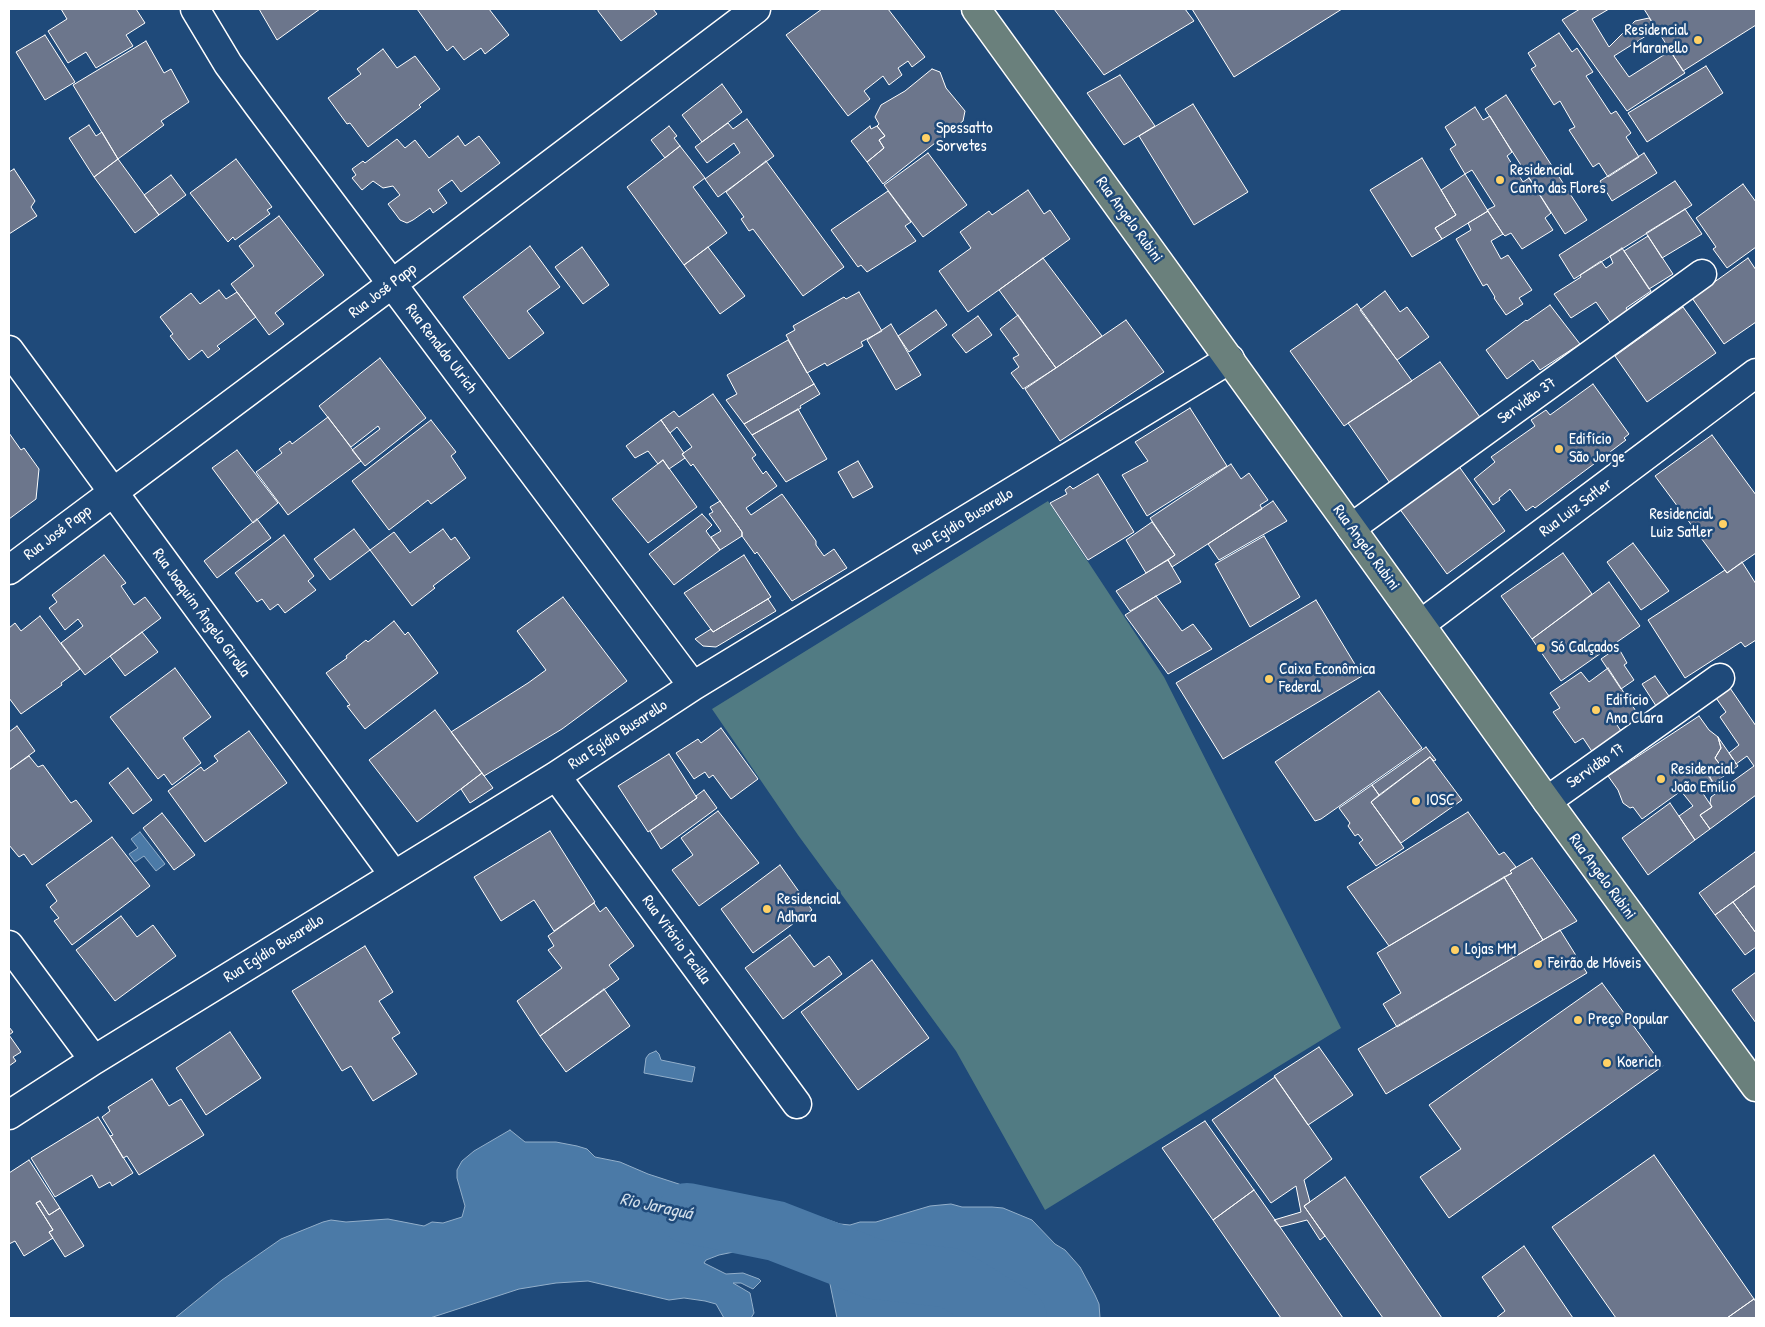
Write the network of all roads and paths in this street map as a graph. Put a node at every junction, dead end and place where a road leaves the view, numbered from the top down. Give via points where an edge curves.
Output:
1 (195, 9) edge
2 (756, 9) edge
3 (976, 9) edge
4 (1702, 274) dead end
5 (392, 284) junction
6 (9, 350) edge
7 (1230, 359) junction
8 (1756, 373) edge
9 (113, 492) junction
10 (1351, 528) junction
11 (9, 570) edge
12 (1421, 624) junction
13 (1720, 678) dead end
14 (693, 686) junction
15 (556, 776) junction
16 (1547, 801) junction
17 (394, 875) junction
18 (9, 944) edge
19 (94, 1060) junction
20 (1756, 1087) edge
21 (796, 1104) dead end
22 (9, 1115) edge

1 - 5 street, Rua Renaldo Ulrich via 228,64
2 - 5 street, Rua José Papp
3 - 7 main road, Rua Angelo Rubini
4 - 10 street, Servidão 37
5 - 9 street, Rua José Papp
5 - 14 street, Rua Renaldo Ulrich
6 - 9 street, Rua Joaquim Ângelo Girolla
7 - 10 main road, Rua Angelo Rubini
7 - 14 street, Rua Egídio Busarello
8 - 12 street, Rua Luiz Satler
9 - 11 street, Rua José Papp
9 - 17 street, Rua Joaquim Ângelo Girolla
10 - 12 main road, Rua Angelo Rubini
12 - 16 main road, Rua Angelo Rubini
13 - 16 street, Servidão 17
14 - 15 street, Rua Egídio Busarello
15 - 17 street, Rua Egídio Busarello
15 - 21 street, Rua Vitório Tecilla
16 - 20 main road, Rua Angelo Rubini
17 - 19 street, Rua Egídio Busarello
18 - 19 street
19 - 22 street, Rua Egídio Busarello

